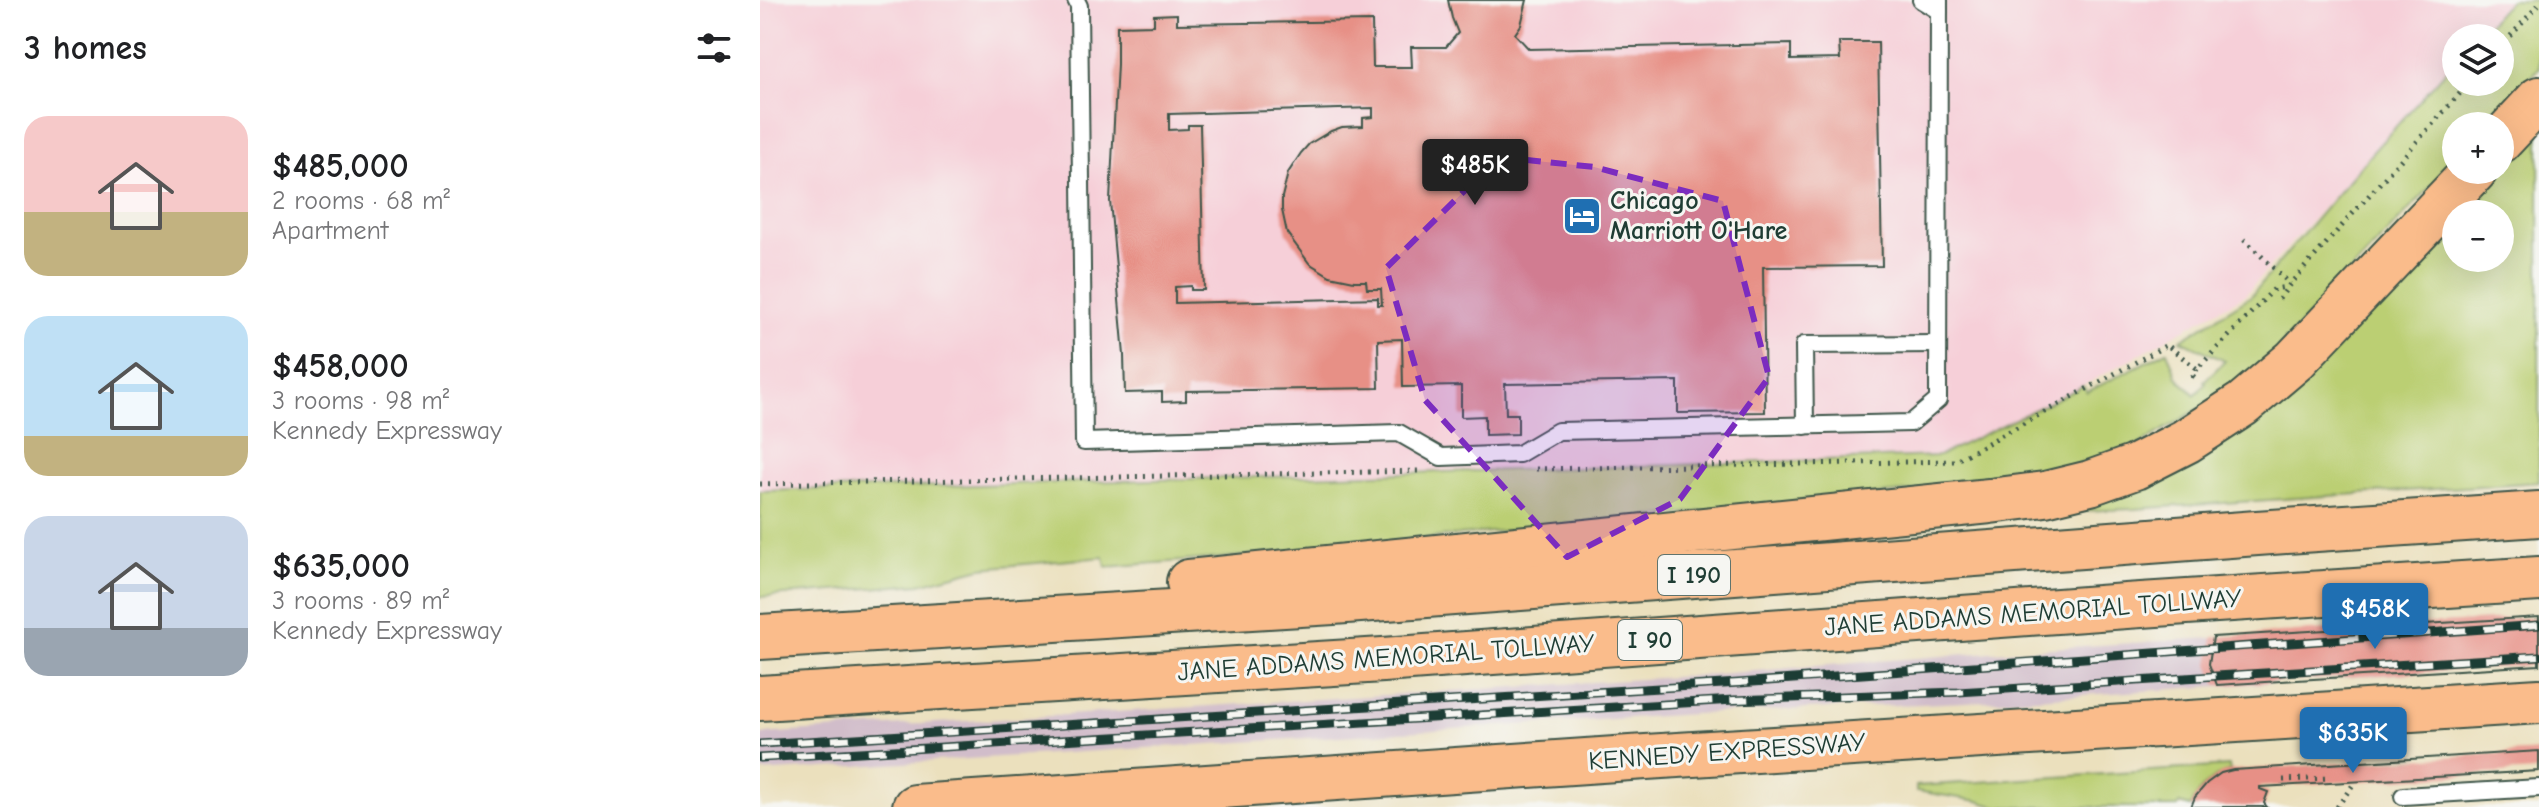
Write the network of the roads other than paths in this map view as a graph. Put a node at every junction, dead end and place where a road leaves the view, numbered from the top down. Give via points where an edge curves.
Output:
1 (1076, 0) edge
2 (1921, 0) edge
3 (1939, 6) edge
4 (2539, 99) edge
5 (2514, 126) edge
6 (2462, 184) edge
7 (1938, 344) junction
8 (1805, 426) junction
9 (2539, 514) edge
10 (2539, 579) edge
11 (848, 631) junction
12 (760, 637) edge
13 (760, 698) edge
14 (2539, 701) edge
15 (2539, 788) edge
16 (2403, 796) dead end
17 (915, 807) edge

1 - 8 lane via 1084,442 1399,433 1441,457 1519,454 1558,431
2 - 3 lane
3 - 7 lane
4 - 5 highway
6 - 11 highway via 2295,360 2243,404 2186,441 2090,483 1990,501 1162,585
7 - 8 lane via 1938,400 1911,423
7 - 8 lane via 1804,345
9 - 11 highway, I 190 via 1333,602
10 - 13 highway, JANE ADDAMS MEMORIAL TOLLWAY / I 90
11 - 12 highway, I 190
14 - 17 highway, KENNEDY EXPRESSWAY
15 - 16 lane

